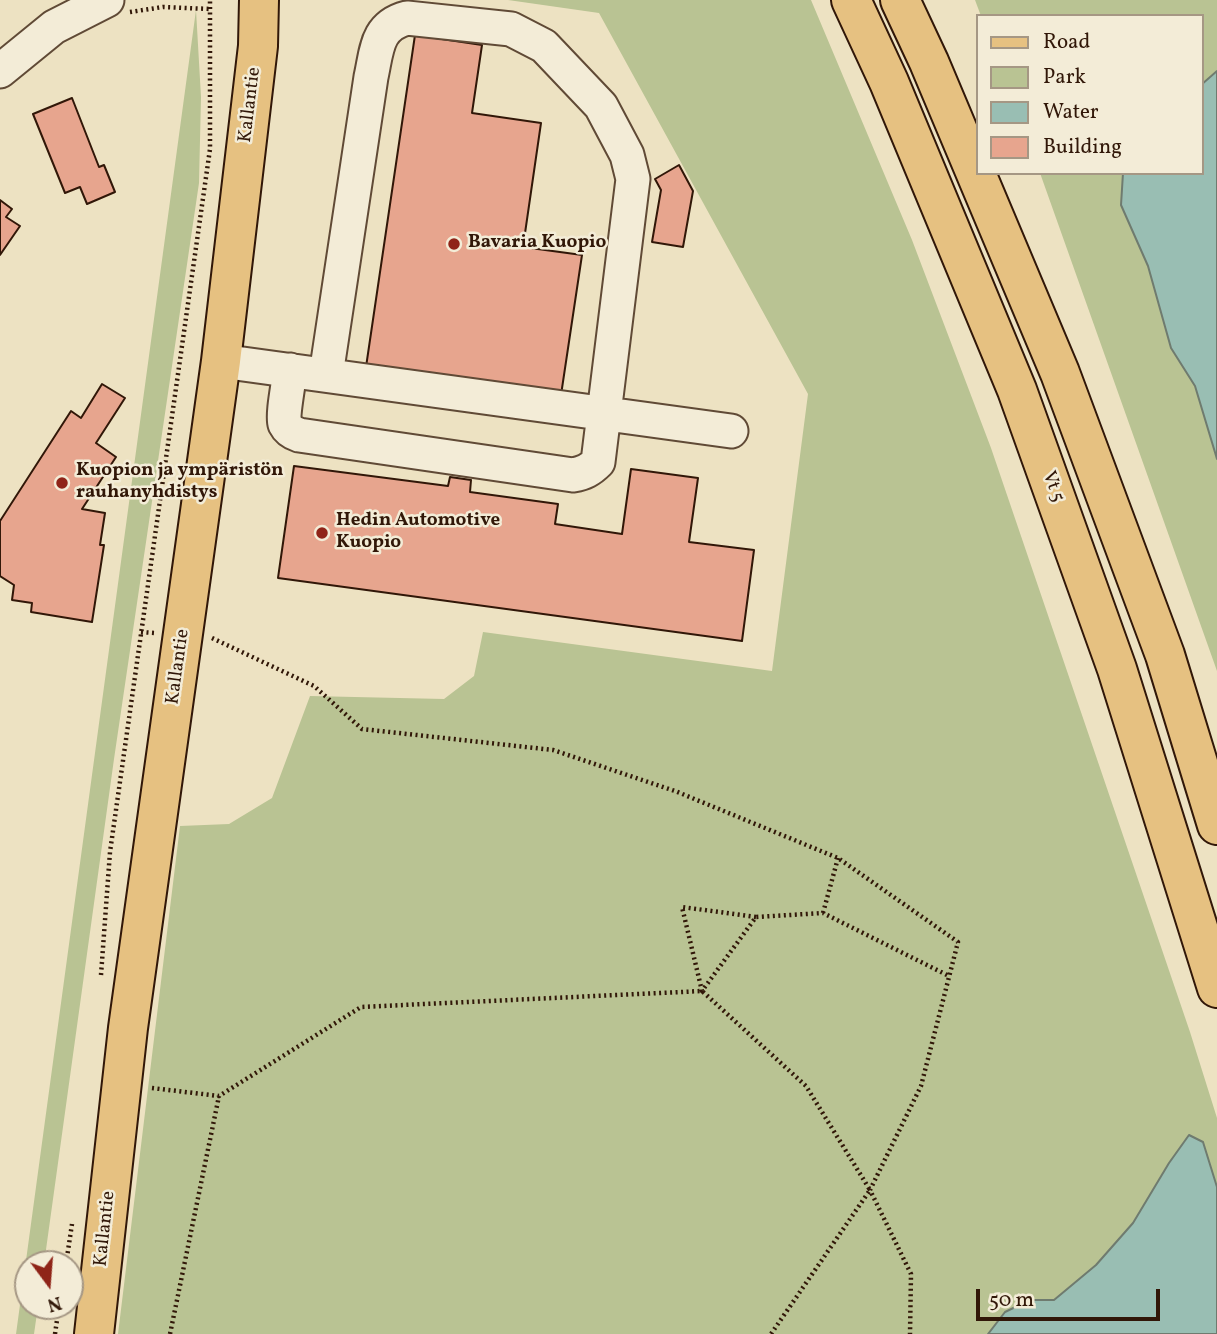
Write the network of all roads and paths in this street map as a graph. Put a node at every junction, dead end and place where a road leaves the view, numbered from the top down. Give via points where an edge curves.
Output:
1 (107, 0) edge
2 (210, 0) edge
3 (259, 0) edge
4 (851, 0) edge
5 (900, 0) edge
6 (0, 71) edge
7 (976, 174) edge
8 (977, 175) edge
9 (221, 361) junction
10 (290, 370) junction
11 (326, 375) junction
12 (605, 414) junction
13 (732, 431) dead end
14 (141, 632) junction
15 (183, 635) junction
16 (1217, 825) edge
17 (838, 858) junction
18 (823, 913) junction
19 (756, 917) junction
20 (949, 976) junction
21 (101, 988) dead end
22 (1217, 988) edge
23 (702, 991) junction
24 (123, 1085) junction
25 (219, 1096) junction
26 (870, 1190) junction
27 (74, 1212) dead end
28 (68, 1250) edge
29 (94, 1334) edge
30 (170, 1334) edge
31 (771, 1334) edge
32 (910, 1334) edge

1 - 6 street via 54,27
2 - 14 path via 210,149
3 - 9 main road, Kallantie via 258,46
4 - 22 main road, Vt 5 via 1017,390 1117,669
5 - 7 main road
8 - 16 main road via 1060,373 1165,655
9 - 10 street
9 - 15 main road, Kallantie
10 - 11 street
10 - 12 street via 284,417 290,431 299,435 573,475 598,461
11 - 12 street
11 - 12 street via 379,41 396,21 407,18 511,29 544,46 601,106 627,155 633,179
12 - 13 street
14 - 15 path
14 - 21 path via 110,852
15 - 17 path via 213,639 314,686 362,729 553,750 675,791
15 - 24 main road, Kallantie
17 - 18 path
17 - 20 path via 958,942
18 - 19 path
18 - 20 path
19 - 23 path
19 - 23 path via 682,907
20 - 26 path via 921,1086
23 - 25 path via 361,1007
23 - 26 path via 806,1086
24 - 25 path
24 - 29 main road, Kallantie
25 - 30 path
26 - 31 path
26 - 32 path via 911,1275
27 - 28 path

